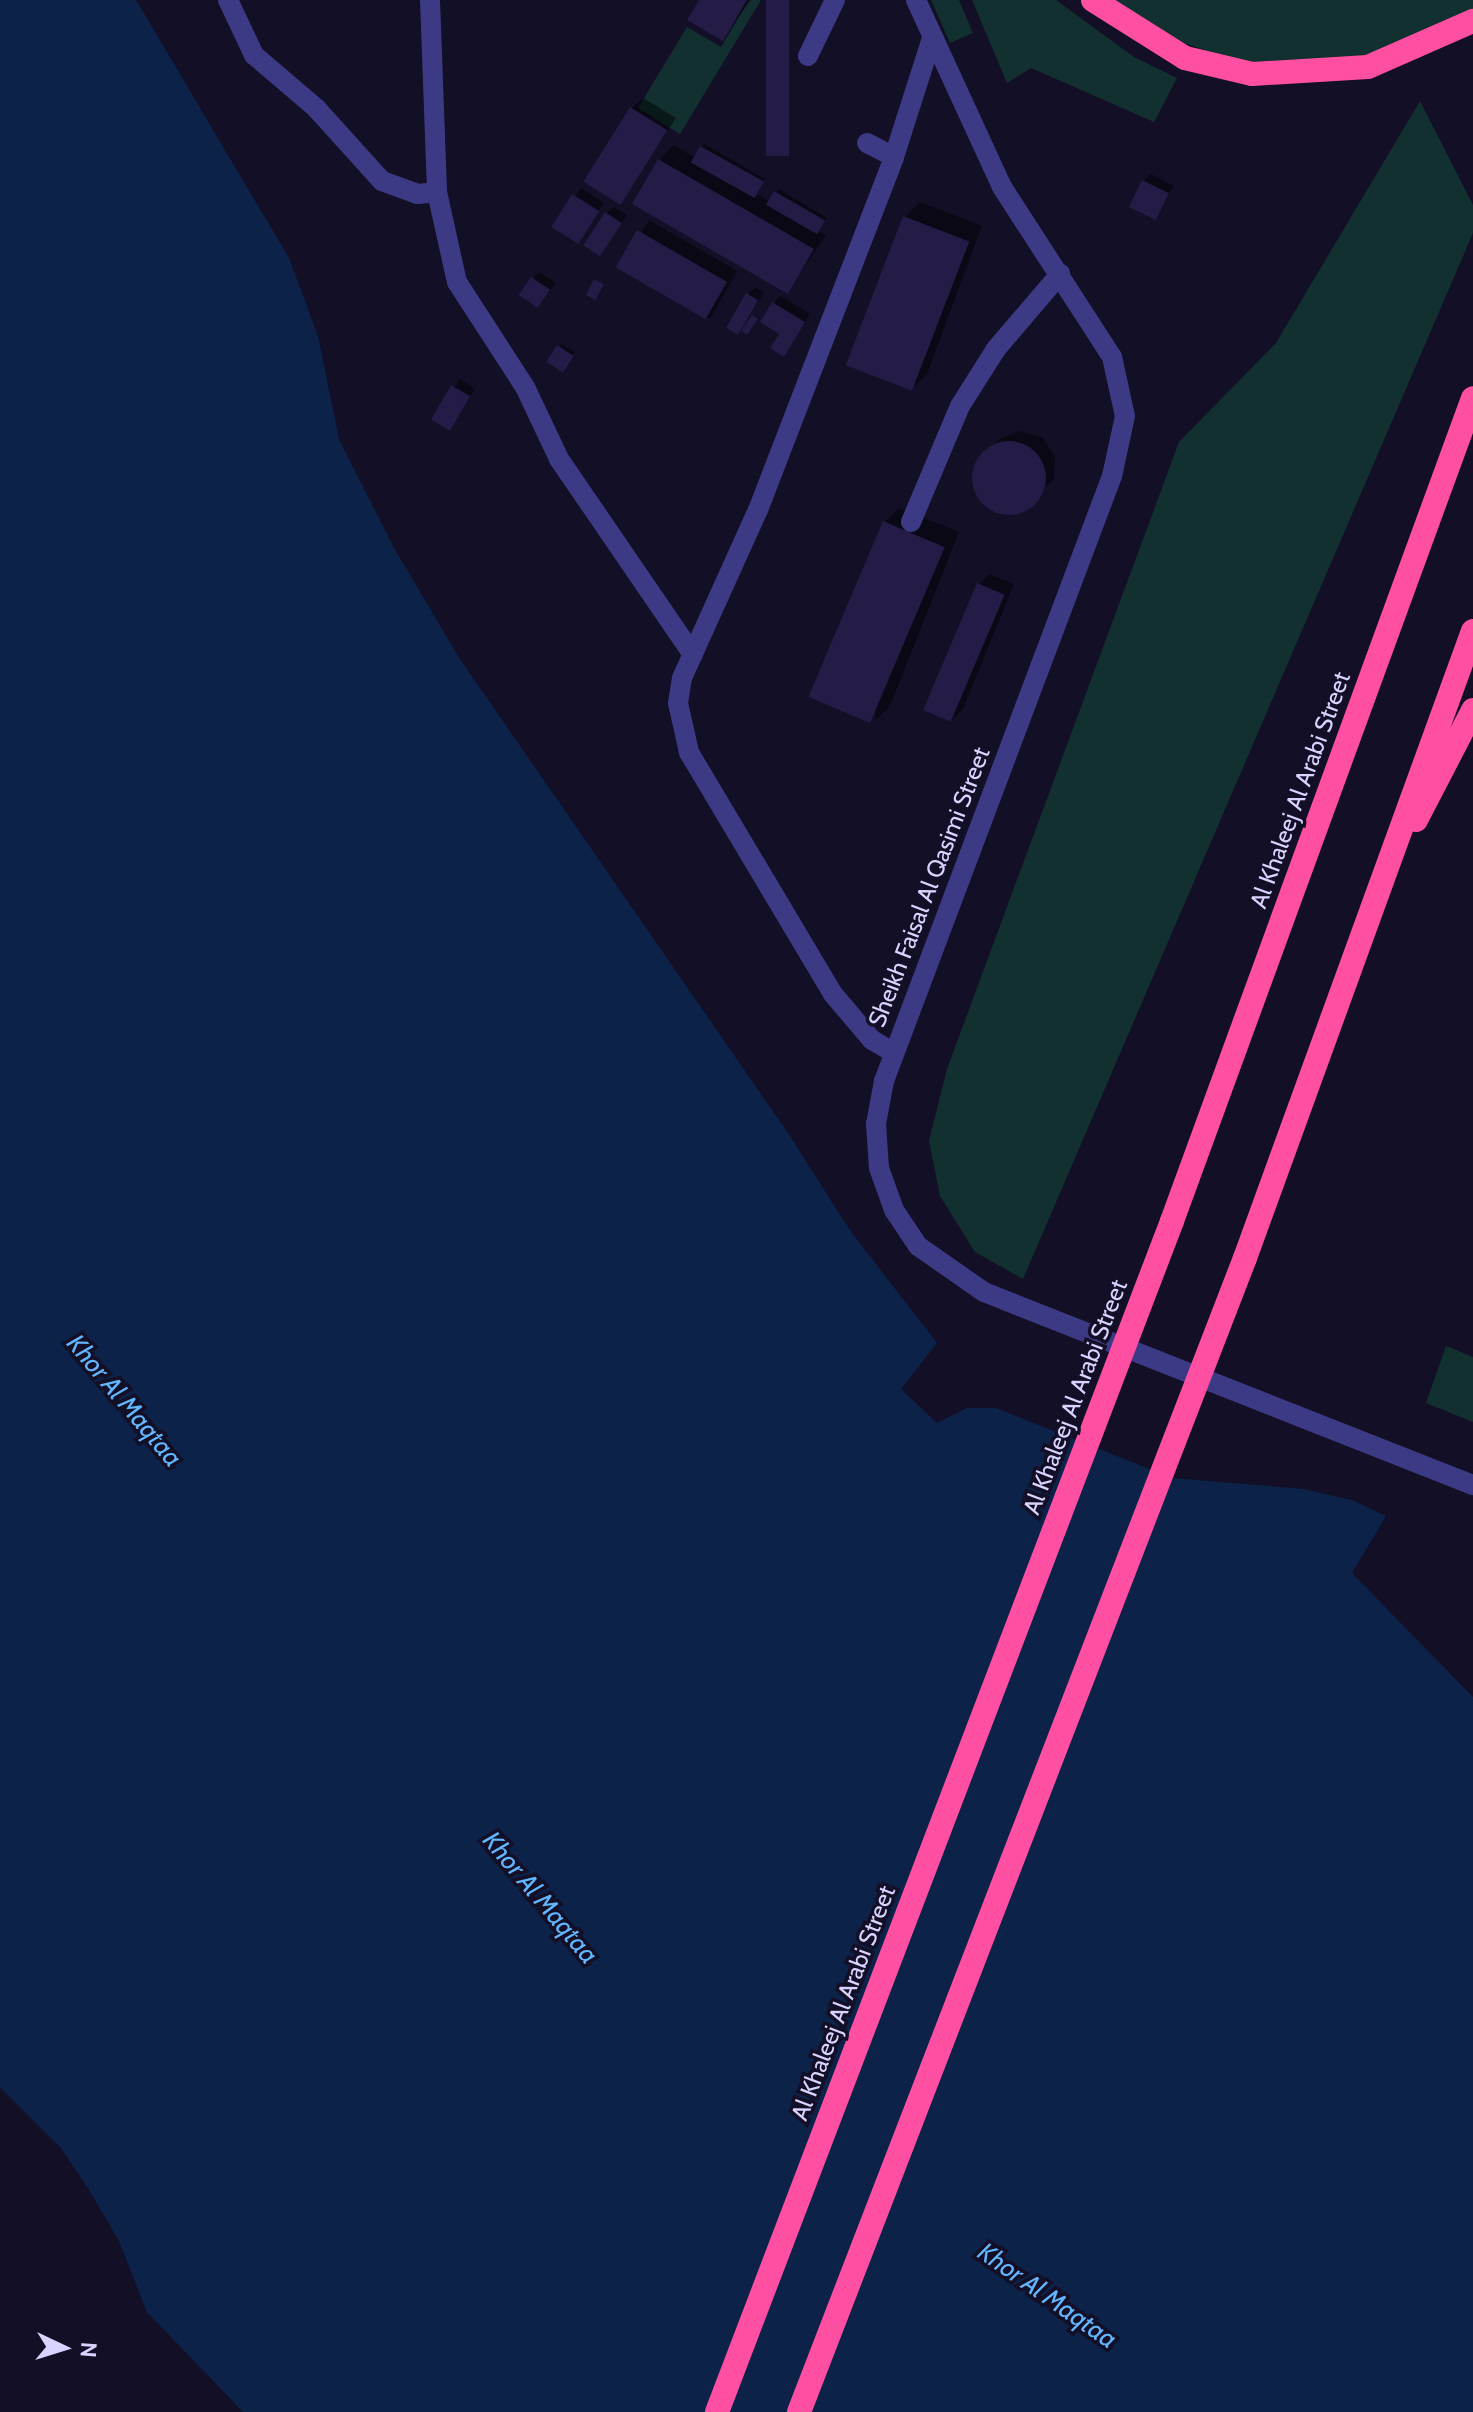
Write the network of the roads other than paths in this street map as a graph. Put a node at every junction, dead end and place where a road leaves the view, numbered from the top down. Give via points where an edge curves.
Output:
1 (228, 0) edge
2 (430, 0) edge
3 (835, 0) edge
4 (916, 0) edge
5 (1093, 0) edge
6 (1473, 21) edge
7 (932, 38) junction
8 (808, 56) dead end
9 (867, 143) dead end
10 (894, 157) junction
11 (437, 192) junction
12 (1060, 274) junction
13 (1473, 398) edge
14 (911, 522) dead end
15 (1473, 631) edge
16 (693, 655) junction
17 (1473, 710) edge
18 (1372, 903) junction
19 (894, 1053) junction
20 (1473, 1485) edge
21 (717, 2412) edge
22 (799, 2412) edge

1 - 11 street via 254,55 316,108 382,181 418,194
2 - 11 street
3 - 8 street
4 - 7 street, Sheikh Faisal Al Qasimi Street
5 - 6 highway via 1185,58 1252,74 1368,67
7 - 10 street
7 - 12 street, Sheikh Faisal Al Qasimi Street via 1002,187
9 - 10 street
10 - 16 street via 758,510
11 - 16 street via 450,261 466,302 525,387 559,459
12 - 14 street via 996,349 960,406
12 - 19 street, Sheikh Faisal Al Qasimi Street via 1112,357 1122,386 1122,446
13 - 21 highway, Al Khaleej Al Arabi Street, bridge via 1172,1221
15 - 18 highway
16 - 19 street via 678,703 689,752 833,994 872,1040
17 - 18 highway
18 - 22 highway, bridge via 1245,1258
19 - 20 street, Sheikh Faisal Al Qasimi Street via 876,1124 879,1168 894,1210 918,1246 952,1275

